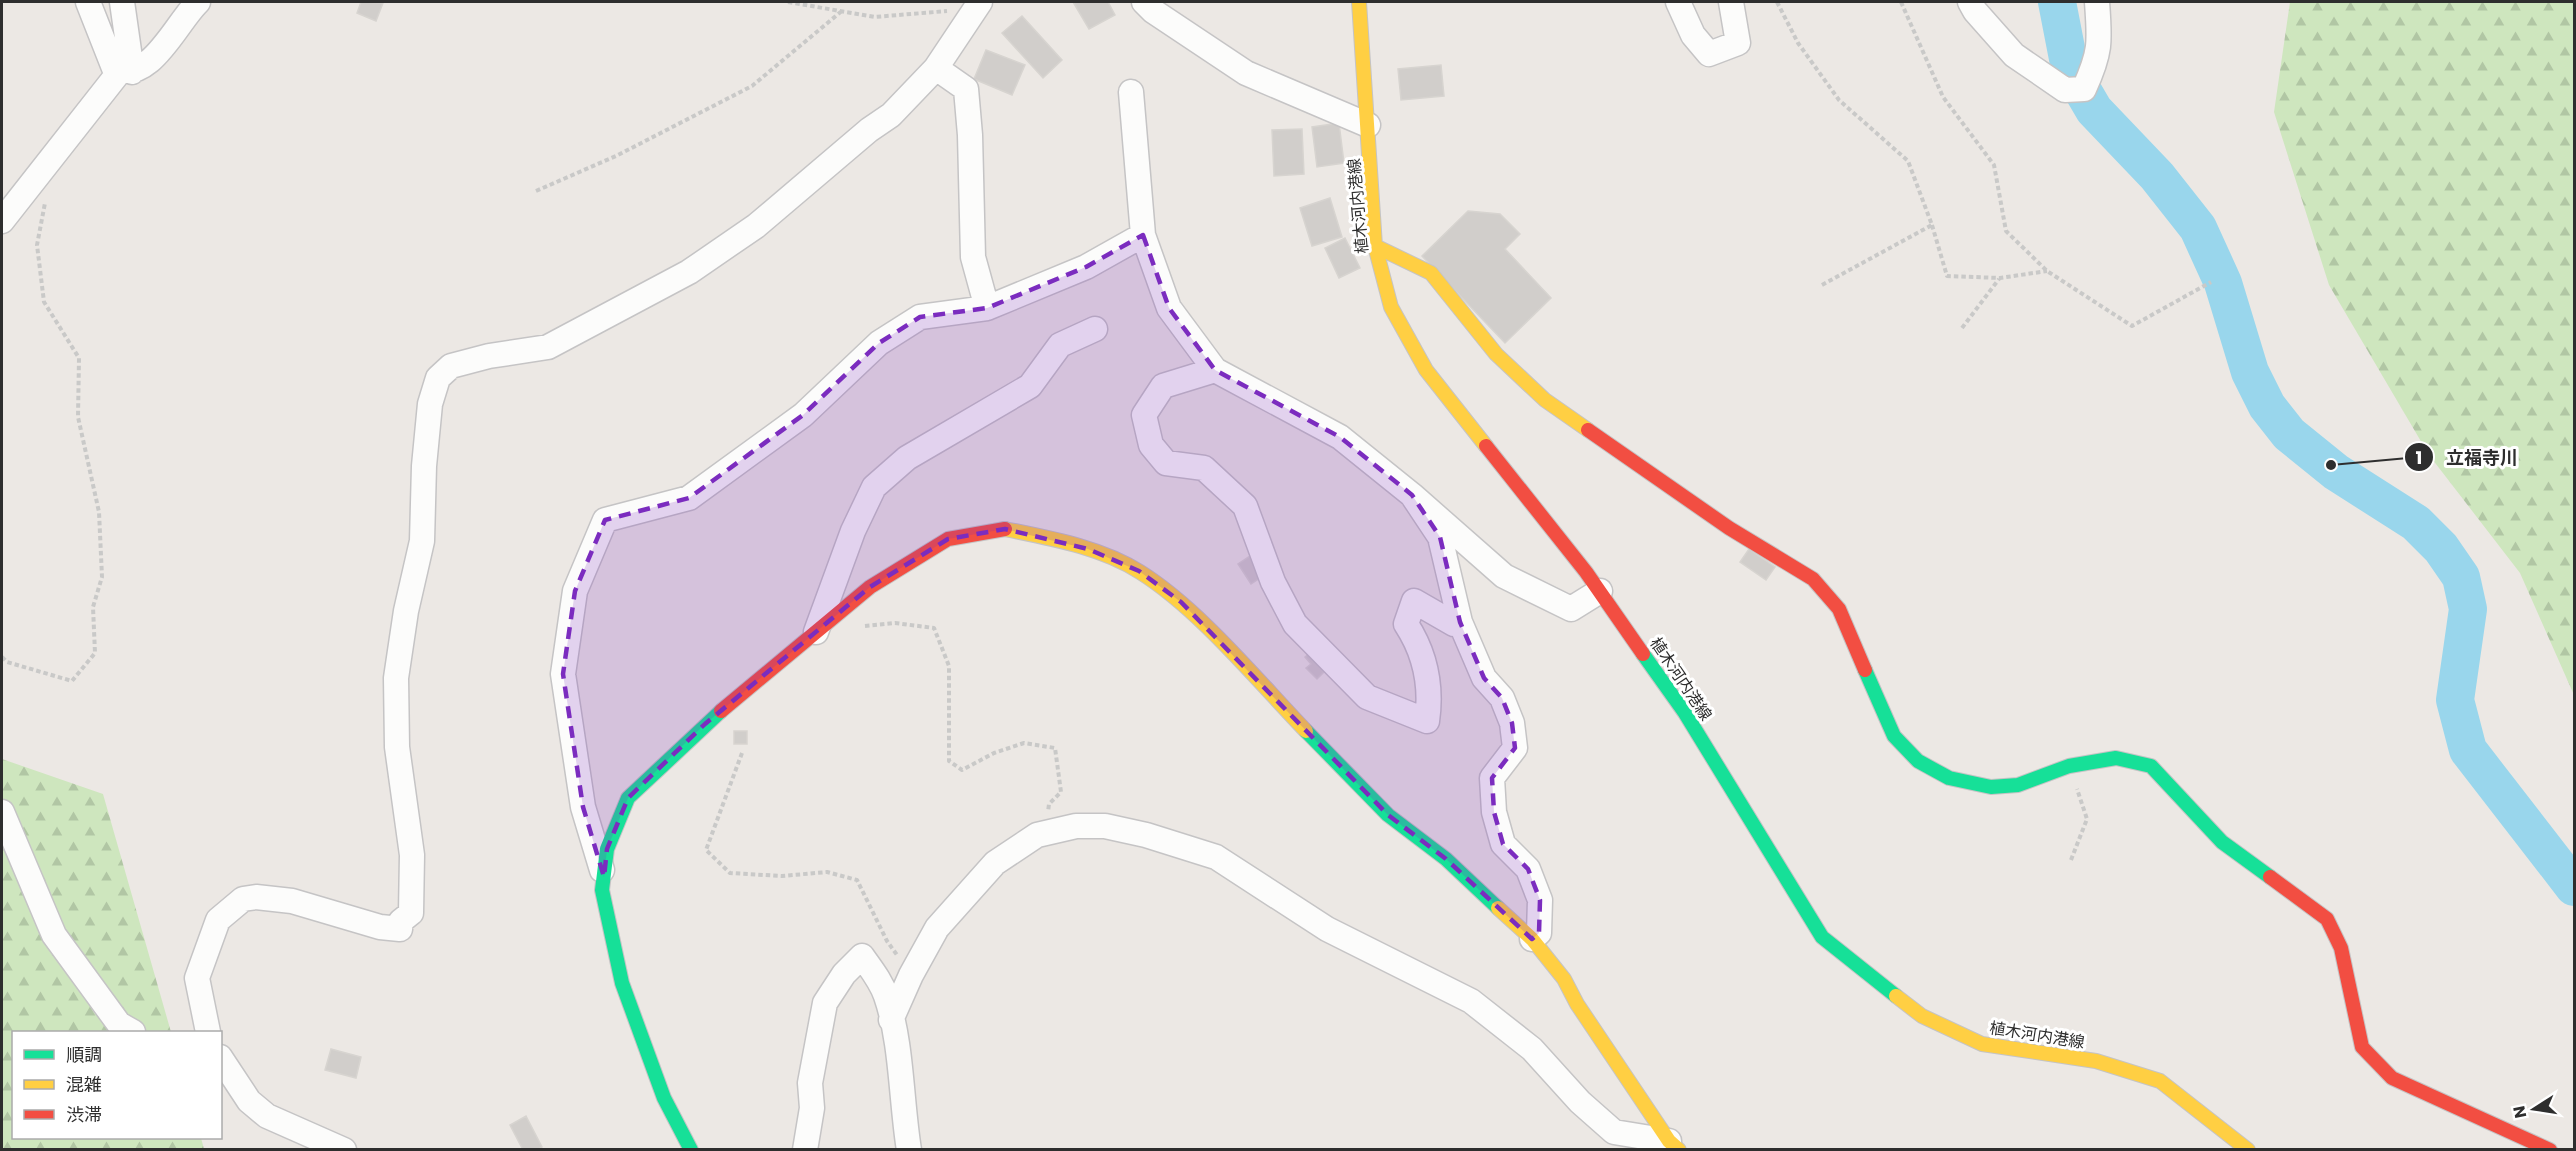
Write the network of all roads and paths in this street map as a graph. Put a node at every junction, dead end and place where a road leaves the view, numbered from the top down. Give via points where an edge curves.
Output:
1 (88, 2) edge
2 (122, 2) edge
3 (198, 2) edge
4 (788, 2) edge
5 (1144, 2) edge
6 (1359, 2) edge
7 (1678, 2) edge
8 (1731, 2) edge
9 (1777, 2) edge
10 (1901, 2) edge
11 (1971, 2) edge
12 (2097, 2) edge
13 (977, 5) edge
14 (843, 10) junction
15 (936, 68) junction
16 (126, 72) junction
17 (1131, 92) dead end
18 (1368, 125) junction
19 (536, 191) dead end
20 (46, 202) dead end
21 (2, 221) edge
22 (1932, 225) junction
23 (1143, 235) junction
24 (1375, 246) junction
25 (2047, 271) junction
26 (2000, 278) junction
27 (2211, 282) dead end
28 (1820, 286) dead end
29 (987, 308) junction
30 (1962, 328) dead end
31 (1095, 329) dead end
32 (1215, 370) junction
33 (1412, 495) junction
34 (1600, 591) junction
35 (1460, 622) junction
36 (861, 626) dead end
37 (816, 632) junction
38 (2, 657) edge
39 (742, 753) dead end
40 (2069, 766) junction
41 (2, 812) edge
42 (1045, 833) junction
43 (2071, 860) dead end
44 (604, 877) junction
45 (1532, 939) junction
46 (911, 975) junction
47 (891, 1020) junction
48 (131, 1031) edge
49 (208, 1031) edge
50 (222, 1060) edge
51 (222, 1085) edge
52 (249, 1101) junction
53 (1674, 1145) edge
54 (344, 1149) edge
55 (691, 1149) edge
56 (805, 1149) edge
57 (909, 1149) edge
58 (2248, 1149) edge
59 (2550, 1149) edge

1 - 16 street via 114,68
2 - 16 street
3 - 16 street via 156,56 141,68
4 - 14 path
5 - 18 street via 1246,73
6 - 18 street, 植木河内港線
7 - 8 street via 1693,35 1709,54 1738,43
9 - 22 path via 1798,43 1839,100 1908,161
10 - 25 path via 1943,97 1994,165 2006,231
11 - 12 street via 2014,55 2064,90 2084,89 2097,59
13 - 14 path via 874,17
13 - 15 street
14 - 19 path via 752,86 615,156
15 - 29 street via 966,89 973,257
15 - 49 street via 891,115 756,226 689,272 548,347 451,366 438,378 430,404 422,541 396,678 397,747 412,855 411,913 401,921 400,928 390,928 292,901 243,899 218,920 197,978
16 - 21 street
17 - 23 street
18 - 24 street, 植木河内港線
20 - 38 path via 36,245 44,302 79,358 78,417 99,512 102,577 93,607 95,653 72,681 7,662
22 - 26 path via 1947,276
22 - 28 path
23 - 29 street via 1086,267
23 - 32 street via 1169,308
24 - 34 street, 植木河内港線 via 1391,307 1426,370
24 - 40 street via 1431,273 1496,354 1545,400 1730,528 1813,579 1839,609 1894,736 1918,761 1949,778 1991,787 2018,785
25 - 26 path
25 - 27 path via 2132,326
26 - 30 path
29 - 44 street via 920,316 879,344 803,415 688,498 605,520 575,591 563,674 583,807
31 - 37 street via 1060,345 1030,386 907,458 874,487 853,531
32 - 33 street via 1340,437
32 - 35 street via 1163,386 1144,415 1151,445 1166,463 1204,468 1245,506 1295,624 1336,667 1367,697 1427,722 1430,697 1420,645 1406,624 1414,601 1454,624
33 - 34 street via 1504,576 1571,609
33 - 35 street via 1440,537
34 - 58 street, 植木河内港線 via 1685,713 1822,937 1922,1016 1982,1044 2096,1061 2160,1081
35 - 45 street via 1484,678 1502,698 1512,723 1515,747 1492,778 1494,812 1503,844 1528,869 1540,900 1539,933
36 - 42 path via 895,623 934,628 949,666 949,761 962,770 1024,743 1055,748 1060,792 1049,804
37 - 44 street via 705,724 628,798 608,849
37 - 45 street via 870,587 948,539 1005,529 1088,549 1139,571 1181,602 1388,814 1446,859
39 - 46 path via 706,850 730,873 782,876 827,872 857,880 886,940
40 - 43 path via 2087,819
40 - 59 street via 2116,758 2151,766 2222,842 2327,919 2341,948 2362,1047 2392,1078
41 - 48 street via 54,935 119,1024
42 - 46 street via 995,863 937,928
42 - 53 street via 1076,826 1105,826 1216,857 1328,929 1471,1001 1532,1049 1580,1102 1614,1132
44 - 55 street via 602,890 622,984 664,1098
45 - 53 street via 1564,979
46 - 47 street
47 - 56 street via 886,996 862,956 844,974 825,1003 810,1083 812,1108
47 - 57 street
50 - 52 street
51 - 52 street
52 - 54 street via 267,1116

